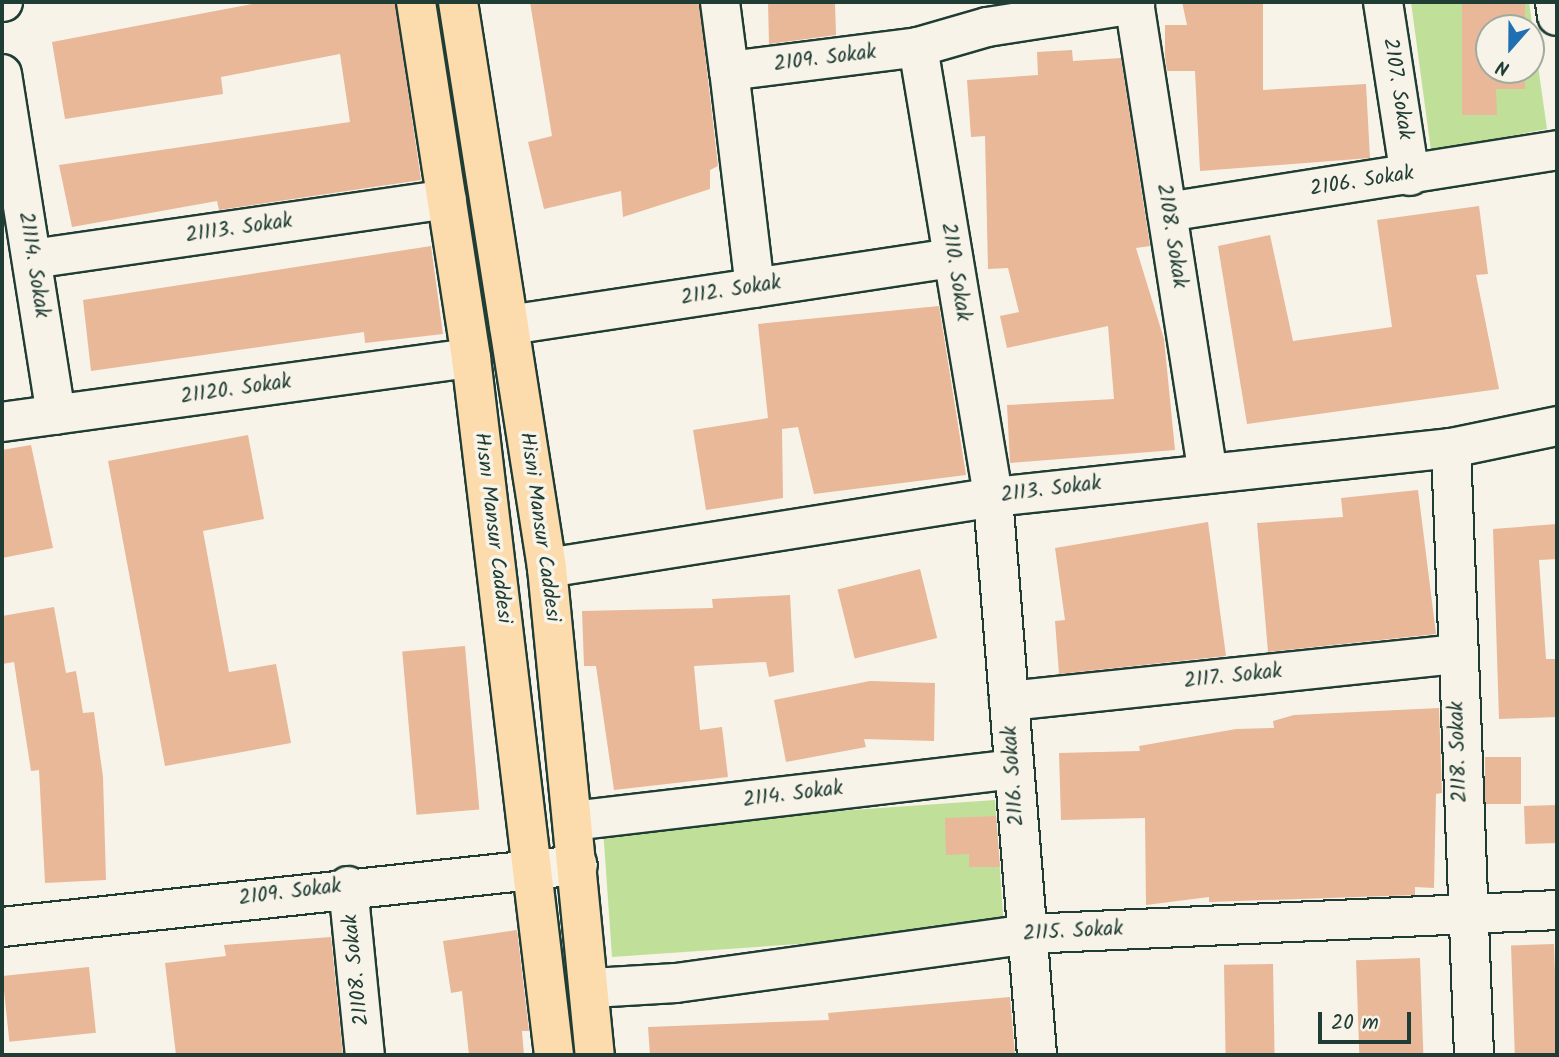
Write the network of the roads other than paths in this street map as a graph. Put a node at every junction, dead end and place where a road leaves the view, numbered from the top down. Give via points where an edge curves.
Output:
1 (416, 2) edge
2 (458, 2) edge
3 (720, 2) edge
4 (1383, 2) edge
5 (1555, 2) edge
6 (1135, 3) edge
7 (1557, 16) edge
8 (918, 47) junction
9 (729, 71) junction
10 (2, 74) edge
11 (1557, 150) edge
12 (1410, 176) junction
13 (447, 199) junction
14 (1167, 212) junction
15 (953, 258) junction
16 (32, 259) junction
17 (755, 288) junction
18 (509, 325) junction
19 (471, 358) junction
20 (56, 415) junction
21 (2, 422) edge
22 (1557, 426) edge
23 (1451, 448) junction
24 (1207, 470) junction
25 (993, 497) junction
26 (547, 568) junction
27 (1456, 654) junction
28 (1009, 701) junction
29 (1014, 769) junction
30 (573, 821) junction
31 (578, 865) junction
32 (534, 870) junction
33 (348, 886) junction
34 (1557, 910) edge
35 (1464, 914) junction
36 (2, 927) edge
37 (1027, 934) junction
38 (592, 988) junction
39 (365, 1055) edge
40 (554, 1055) edge
41 (595, 1055) edge
42 (1037, 1055) edge
43 (1474, 1055) edge

1 - 13 main road, Hısnı Mansur Caddesi
2 - 18 main road, Hisni Mansur Caddesi
3 - 9 street
4 - 12 street, 2107. Sokak
5 - 7 street
6 - 8 street, 2109. Sokak via 987,27
6 - 14 street, 2108. Sokak
8 - 9 street, 2109. Sokak
8 - 15 street, 2110. Sokak
9 - 17 street
10 - 16 street, 21114. Sokak
11 - 12 street, 2106. Sokak
12 - 14 street, 2106. Sokak
13 - 16 street, 21113. Sokak
13 - 19 main road, Hısnı Mansur Caddesi
14 - 24 street, 2108. Sokak
15 - 17 street, 2112. Sokak
15 - 25 street, 2110. Sokak
16 - 20 street, 21114. Sokak
17 - 18 street, 2112. Sokak
18 - 26 main road, Hisni Mansur Caddesi
19 - 20 street, 21120. Sokak
19 - 32 main road, Hısnı Mansur Caddesi
20 - 21 street, 21120. Sokak
22 - 23 street, 2113. Sokak
23 - 24 street, 2113. Sokak
23 - 27 street, 2118. Sokak
24 - 25 street, 2113. Sokak
25 - 26 street, 2113. Sokak
25 - 28 street, 2116. Sokak
26 - 30 main road, Hisni Mansur Caddesi
27 - 28 street, 2117. Sokak
27 - 35 street, 2118. Sokak
28 - 29 street, 2116. Sokak
29 - 30 street, 2114. Sokak
29 - 37 street, 2116. Sokak
30 - 31 main road, Hisni Mansur Caddesi
31 - 32 street, 2109. Sokak
31 - 38 main road, Hisni Mansur Caddesi
32 - 33 street, 2109. Sokak
32 - 40 main road, Hısnı Mansur Caddesi
33 - 36 street, 2109. Sokak
33 - 39 street, 21108. Sokak
34 - 35 street, 2115. Sokak
35 - 37 street, 2115. Sokak
35 - 43 street, 2118. Sokak
37 - 38 street, 2115. Sokak via 676,983
37 - 42 street, 2116. Sokak
38 - 41 main road, Hisni Mansur Caddesi

